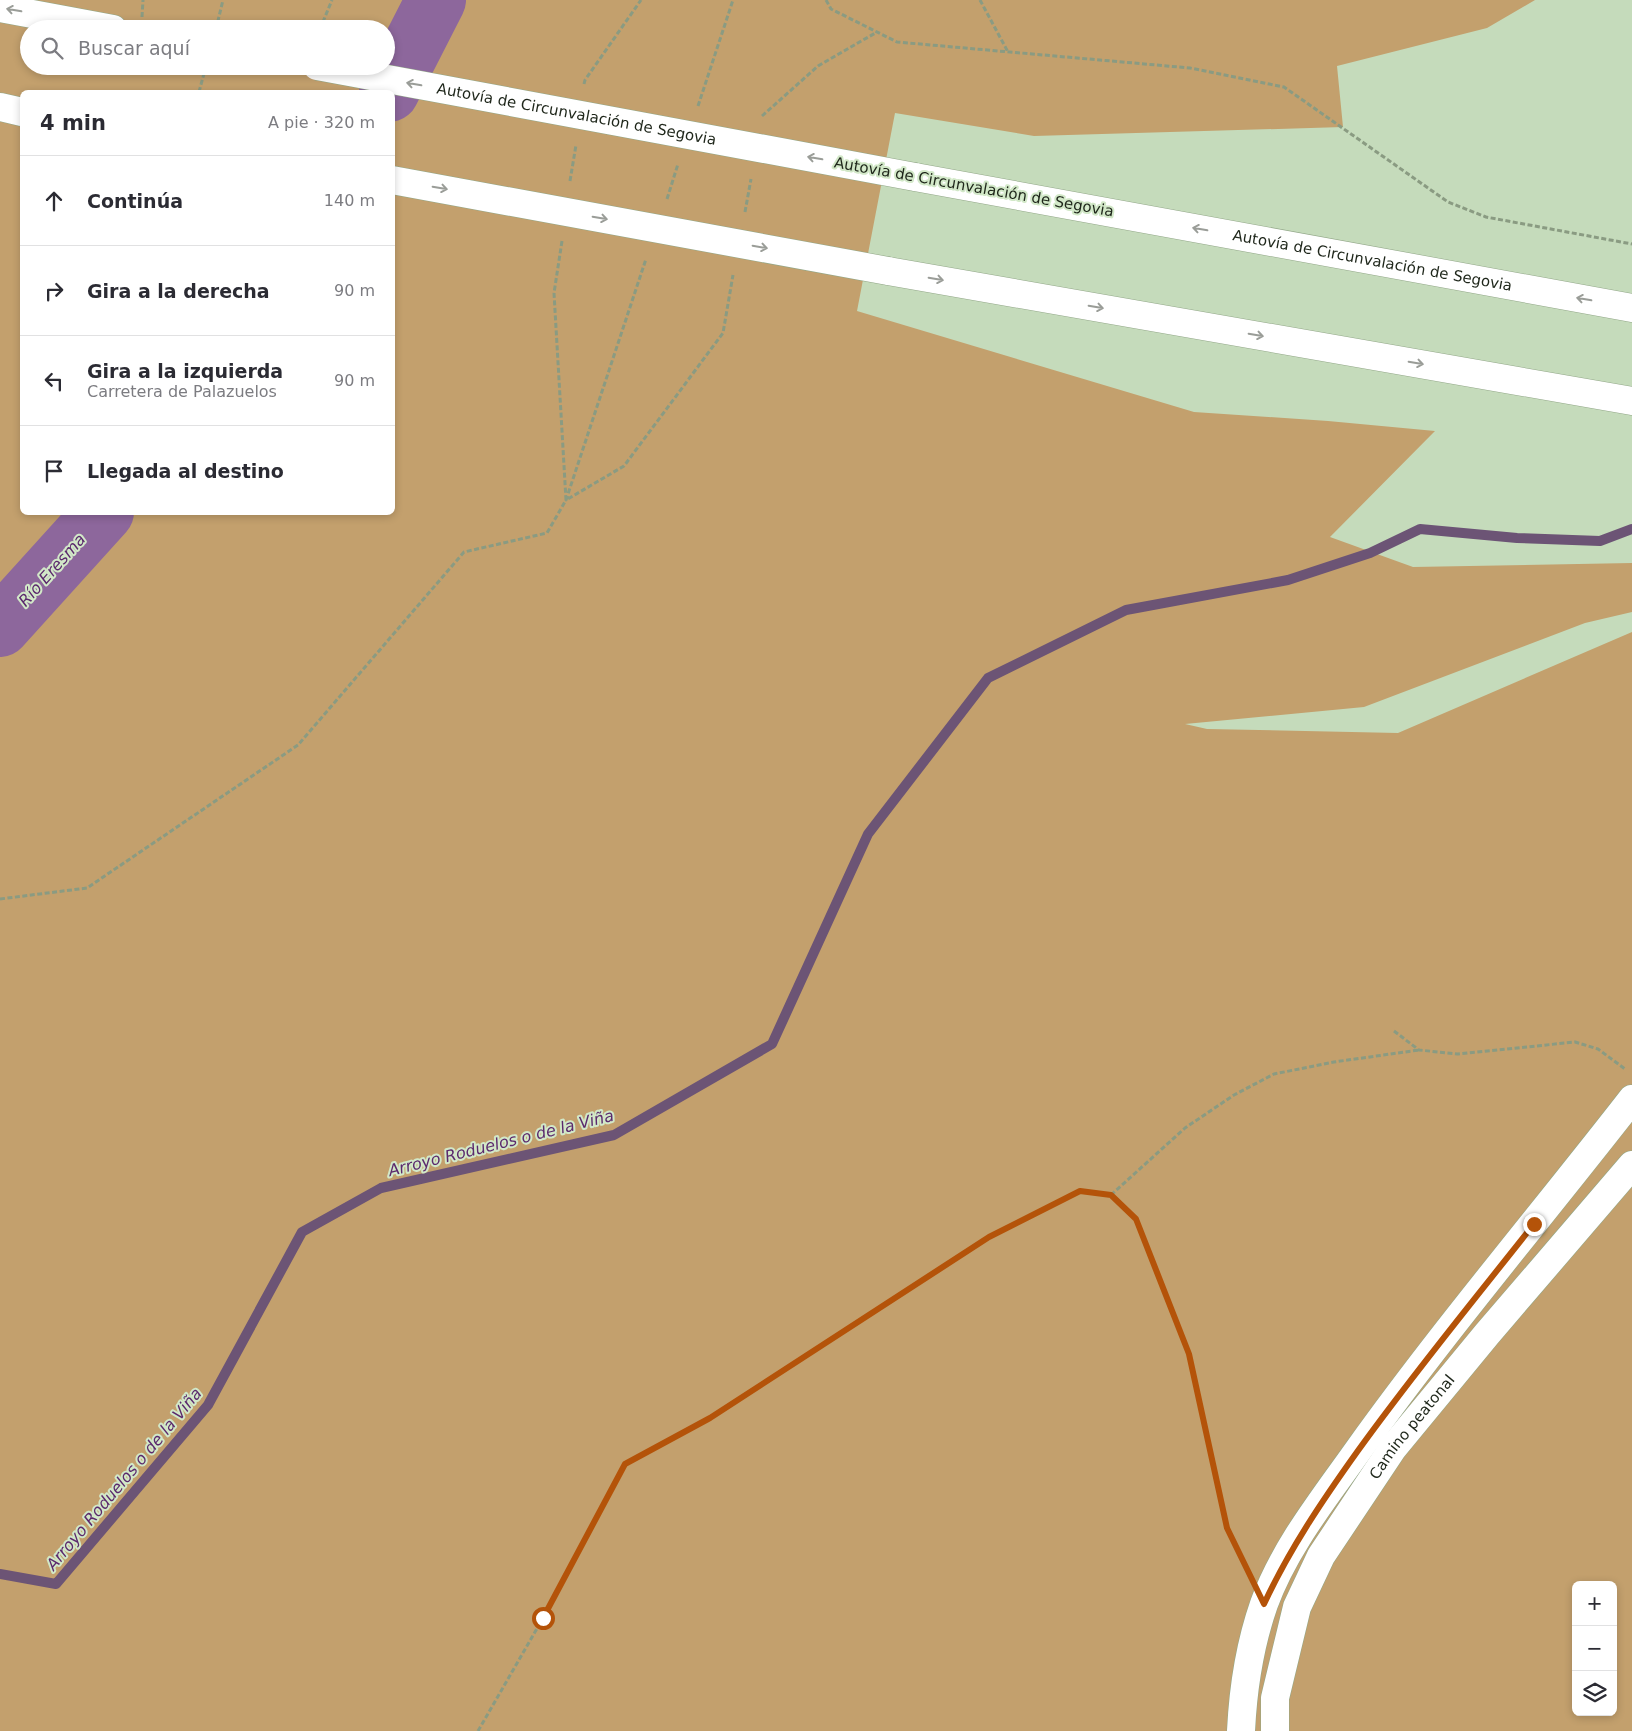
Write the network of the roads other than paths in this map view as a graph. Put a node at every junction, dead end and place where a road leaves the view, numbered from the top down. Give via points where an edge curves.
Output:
1 (0, 8) edge
2 (65, 20) edge
3 (365, 75) edge
4 (0, 107) edge
5 (20, 112) edge
6 (395, 181) edge
7 (1632, 308) edge
8 (1632, 401) edge
9 (1632, 1099) edge
10 (1632, 1165) edge
11 (1241, 1731) edge
12 (1275, 1731) edge

2 -> 1 main road
7 -> 3 main road, Autovía de Circunvalación de Segovia, bridge
4 - 5 main road
6 -> 8 main road, bridge via 888,271
9 - 11 main road via 1399,1393 1301,1534 1264,1604 1249,1667
10 - 12 main road, Camino peatonal via 1486,1334 1393,1448 1321,1556 1297,1607 1275,1698

